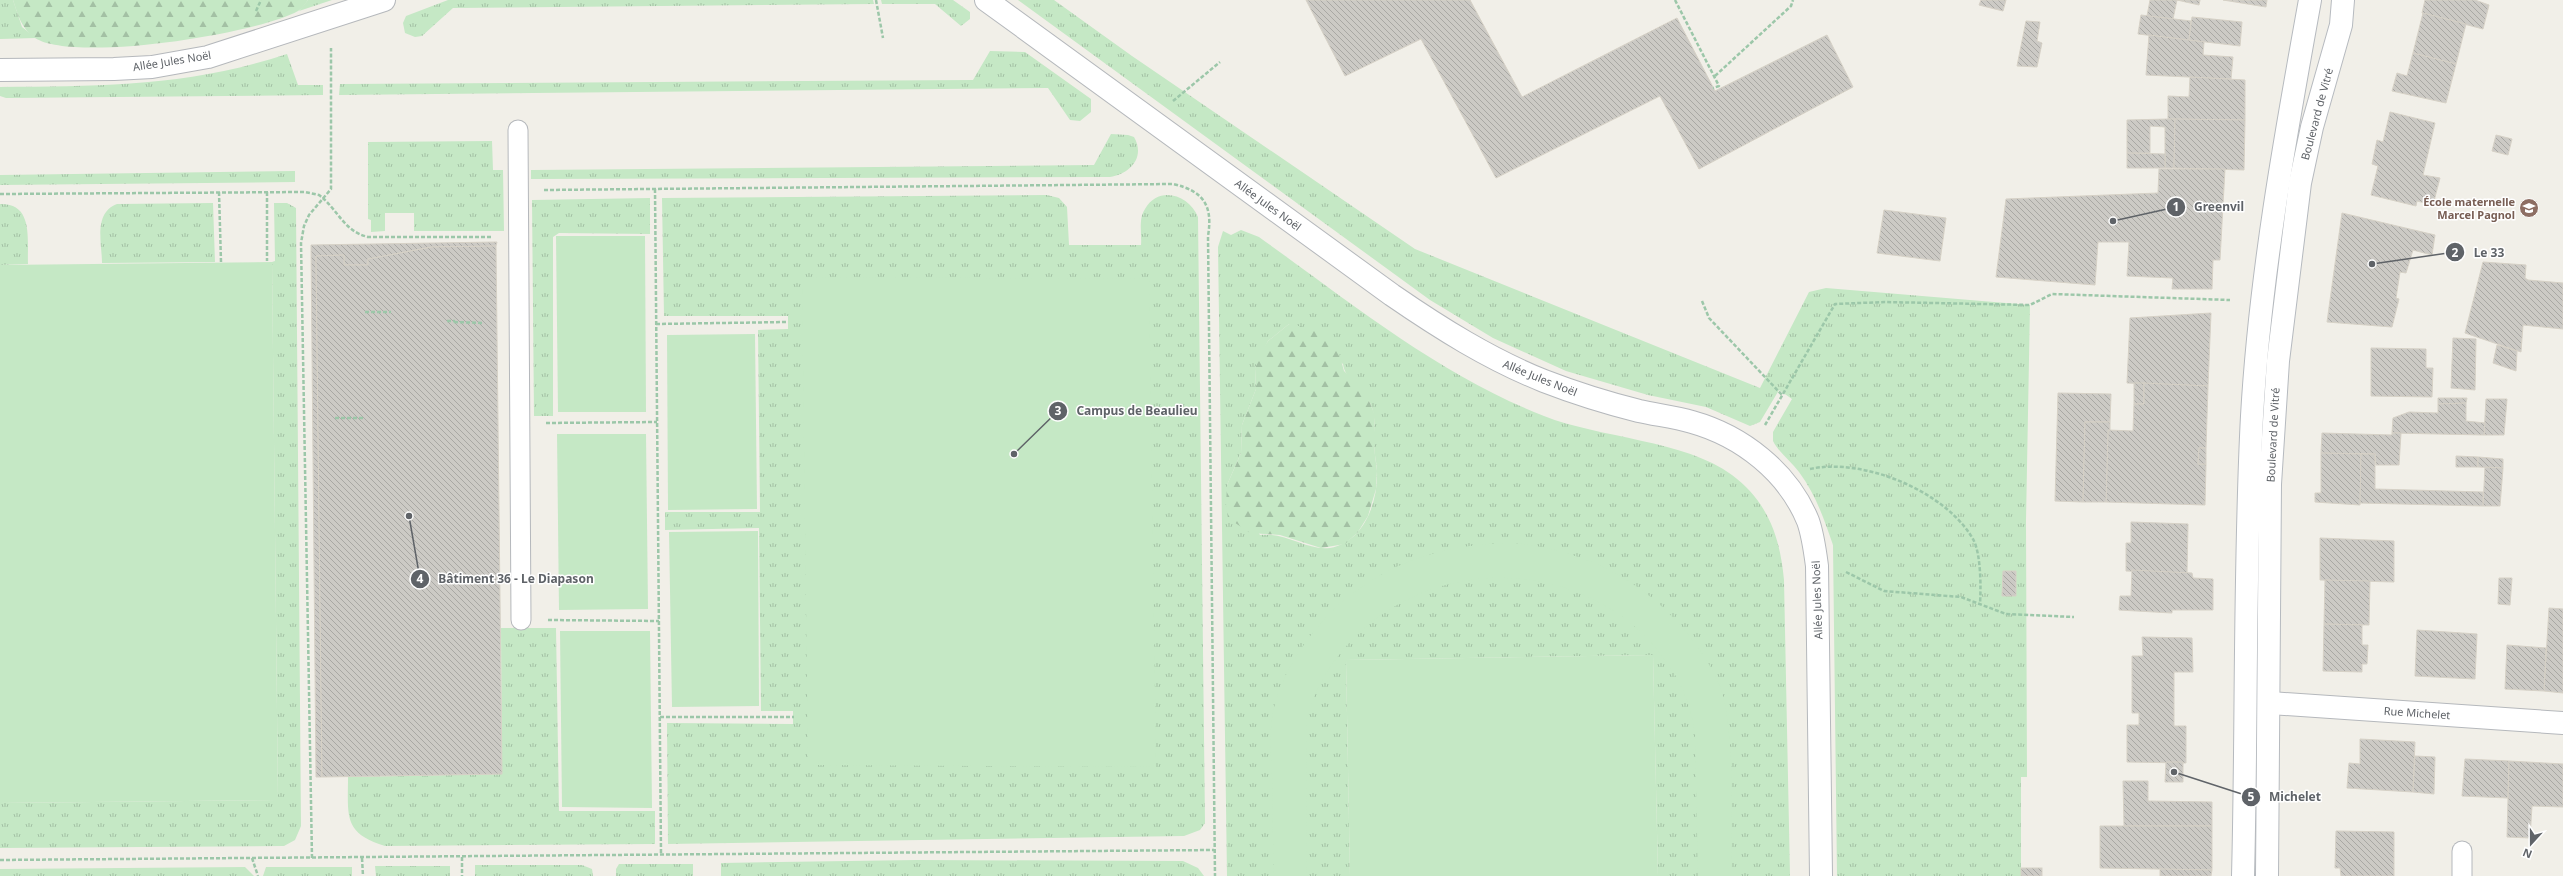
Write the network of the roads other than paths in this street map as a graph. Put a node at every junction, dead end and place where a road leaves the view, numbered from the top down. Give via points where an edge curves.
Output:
1 (384, 0) edge
2 (986, 0) edge
3 (2310, 0) edge
4 (2343, 0) edge
5 (0, 70) edge
6 (518, 130) dead end
7 (521, 620) road end
8 (2270, 703) junction
9 (2563, 723) edge
10 (2462, 851) dead end
11 (1821, 876) edge
12 (2243, 876) edge
13 (2267, 876) edge
14 (2462, 876) edge

1 - 5 street, Allée Jules Noël via 208,57 152,67
2 - 11 street, Allée Jules Noël via 1392,295 1485,354 1544,381 1591,398 1716,430 1750,450 1781,479 1808,522 1818,570
3 - 12 street, Boulevard de Vitré via 2279,174 2261,310 2252,414
4 - 8 street, Boulevard de Vitré via 2341,25 2312,128 2300,183 2278,361 2270,484
6 - 7 lane
8 - 9 street, Rue Michelet
8 - 13 street, Boulevard de Vitré
10 - 14 lane

